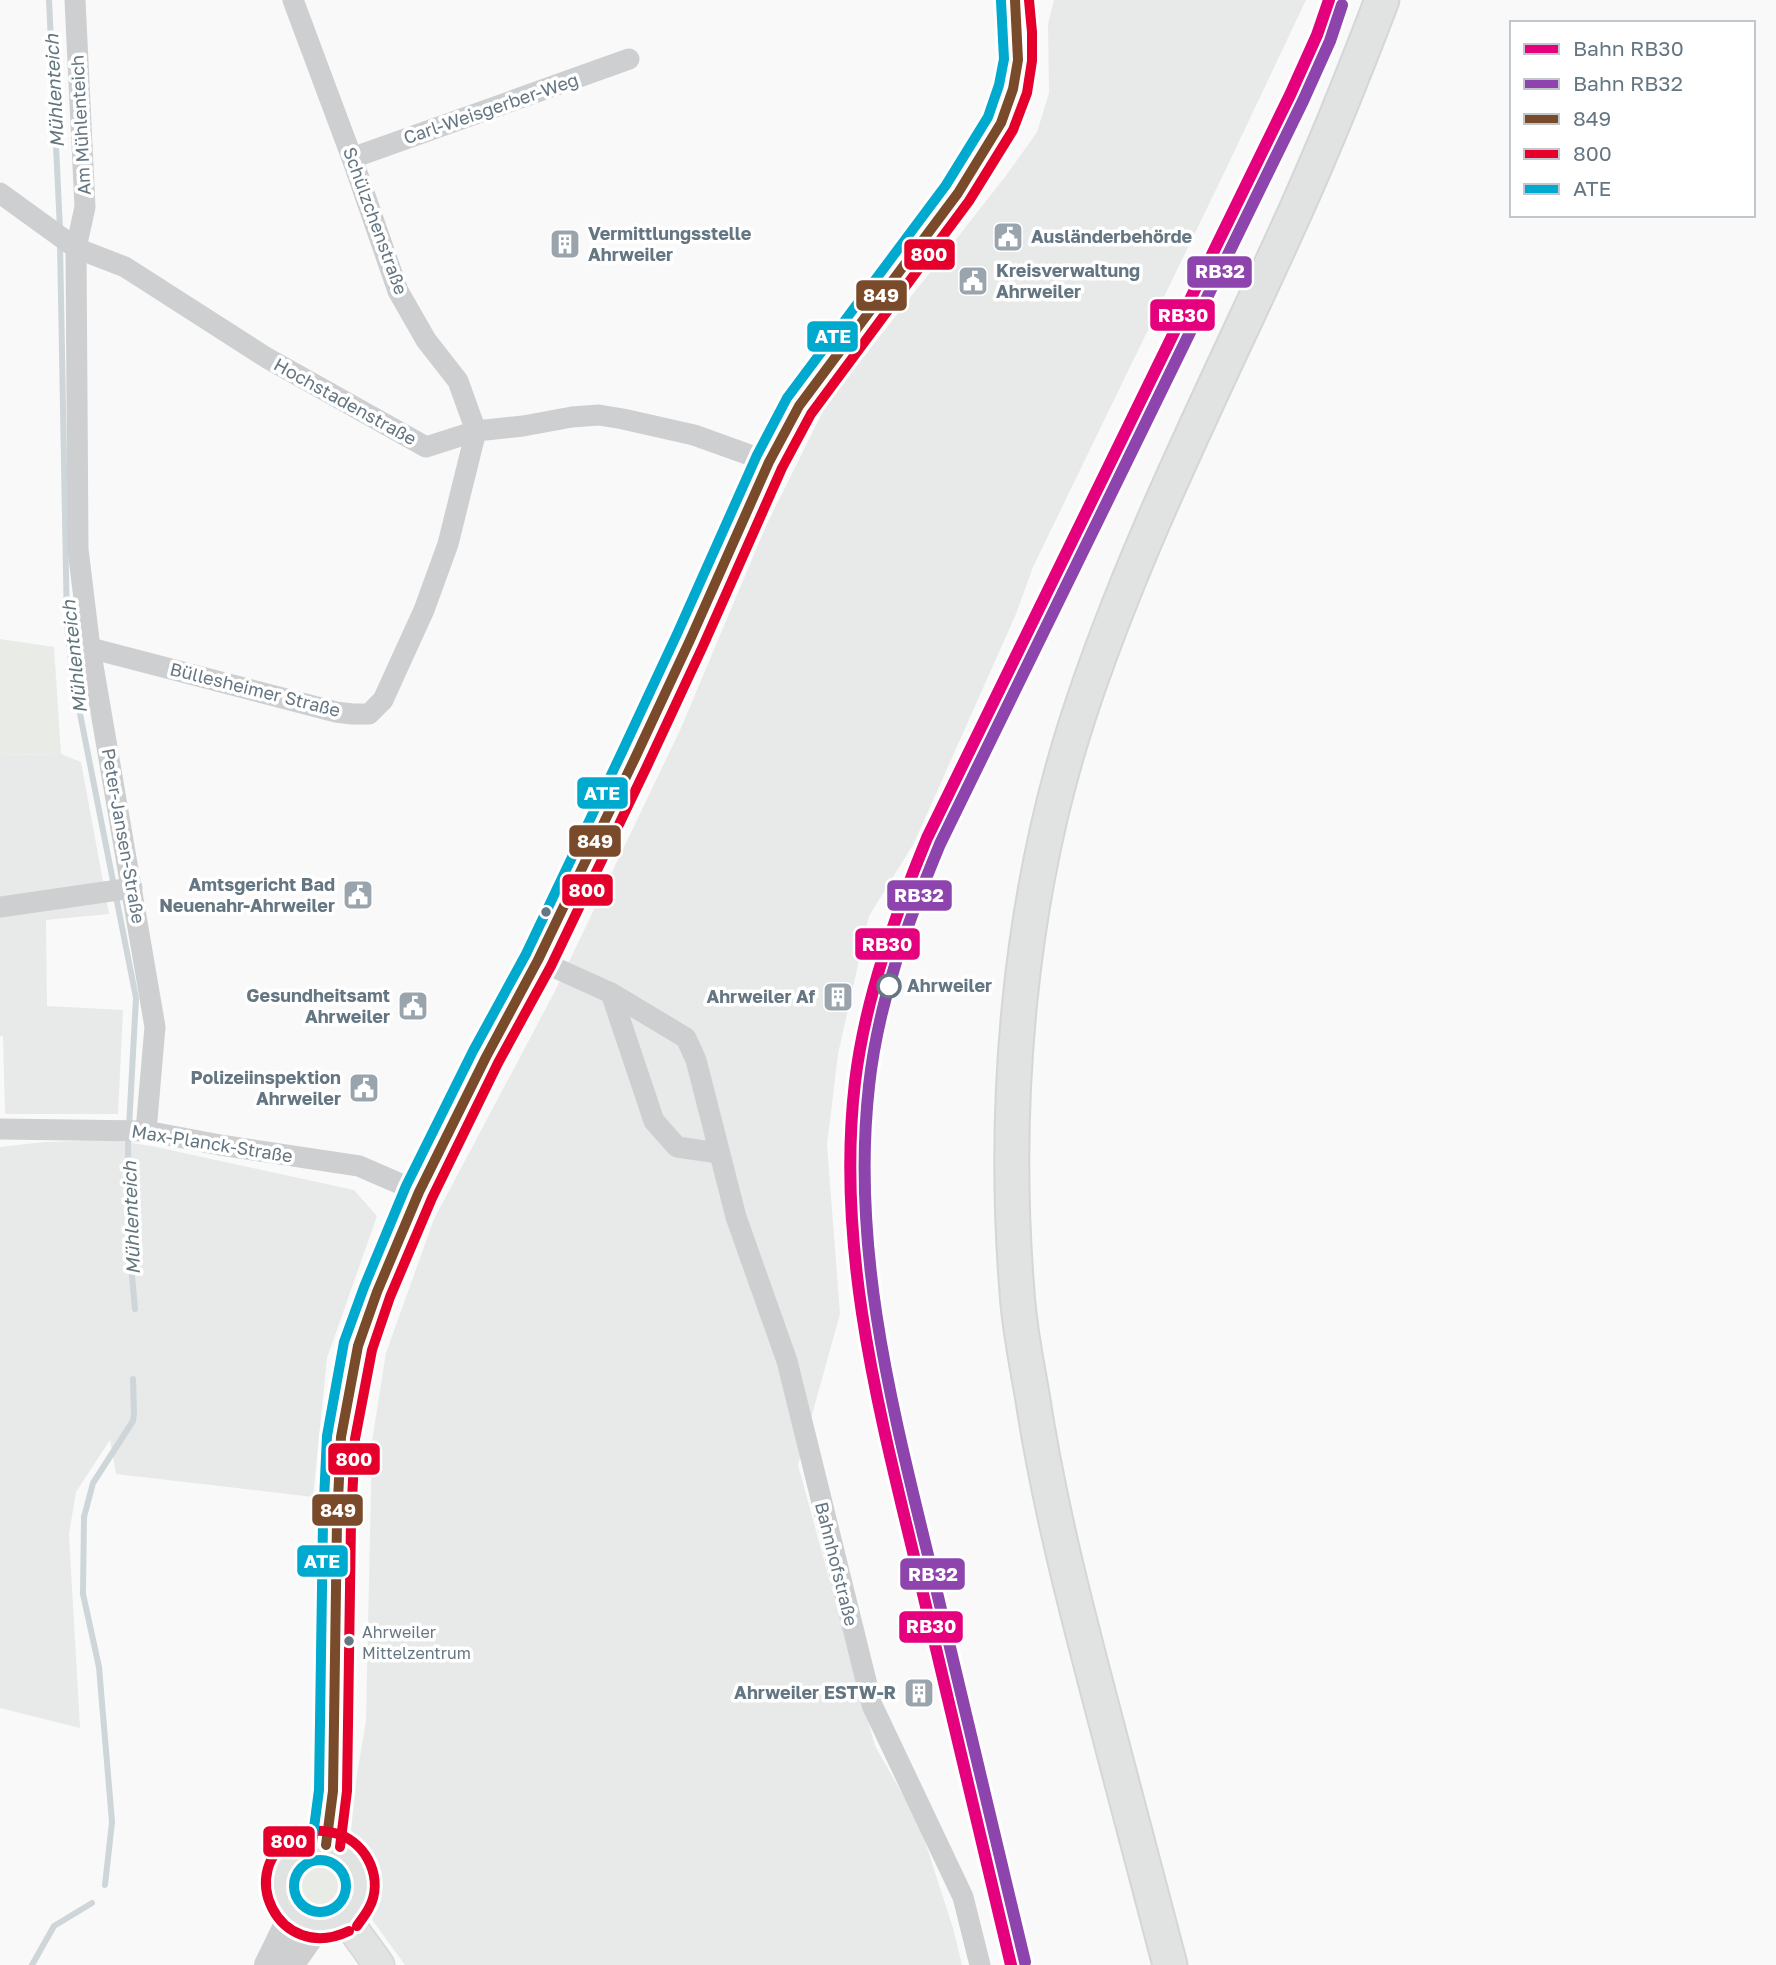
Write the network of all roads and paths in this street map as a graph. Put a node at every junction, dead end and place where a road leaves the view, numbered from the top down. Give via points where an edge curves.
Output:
1 (75, 0) edge
2 (293, 0) edge
3 (1014, 0) edge
4 (1382, 0) edge
5 (629, 59) dead end
6 (352, 159) junction
7 (0, 193) edge
8 (65, 241) junction
9 (476, 431) junction
10 (769, 462) junction
11 (90, 648) junction
12 (121, 889) junction
13 (0, 906) edge
14 (538, 960) junction
15 (611, 993) junction
16 (0, 1129) edge
17 (134, 1130) junction
18 (719, 1153) junction
19 (419, 1192) junction
20 (1129, 1808) junction
21 (326, 1845) junction
22 (289, 1911) junction
23 (333, 1922) junction
24 (267, 1965) edge
25 (291, 1965) edge
26 (379, 1965) edge
27 (980, 1965) edge
28 (1159, 1965) edge
29 (1170, 1965) edge
30 (1192, 1965) edge

1 - 8 street, Am Mühlenteich via 85,207
2 - 6 street, Schülzchenstraße
3 - 10 main road via 1016,75 1008,107 992,140 958,193 799,406
4 - 20 main road via 1298,205 1125,590 1073,735 1032,910 1016,1030 1012,1125 1017,1295 1041,1457 1066,1573
5 - 6 street, Carl-Weisgerber-Weg
6 - 9 street, Schülzchenstraße via 398,291 426,340 458,381
7 - 8 street, Hochstadenstraße
8 - 9 street, Hochstadenstraße via 125,267 267,358 426,447
8 - 11 street, Peter-Jansen-Straße via 78,549
9 - 10 street, Hochstadenstraße via 599,415 694,435
9 - 11 street, Büllesheimer Straße via 448,544 424,610 383,700 369,714 336,712
10 - 14 main road
11 - 12 street, Peter-Jansen-Straße
12 - 13 street
12 - 17 street, Peter-Jansen-Straße via 155,1027
14 - 15 street, Bahnhofstraße
14 - 19 main road
15 - 18 street, Bahnhofstraße via 686,1038 696,1060
15 - 18 street via 654,1121 677,1147
16 - 17 street, Max-Planck-Straße
17 - 19 street, Max-Planck-Straße via 359,1166
18 - 27 street, Bahnhofstraße via 736,1217 787,1361 872,1705 963,1897
19 - 21 main road via 358,1346 341,1437 333,1791
20 - 28 main road
20 - 29 main road
20 - 30 main road
21 - 22 main road via 299,1850 282,1872 279,1885
21 - 23 main road via 350,1858 361,1882 354,1908
22 - 23 main road via 303,1922
22 - 24 street
23 - 25 street via 310,1938
23 - 26 main road

